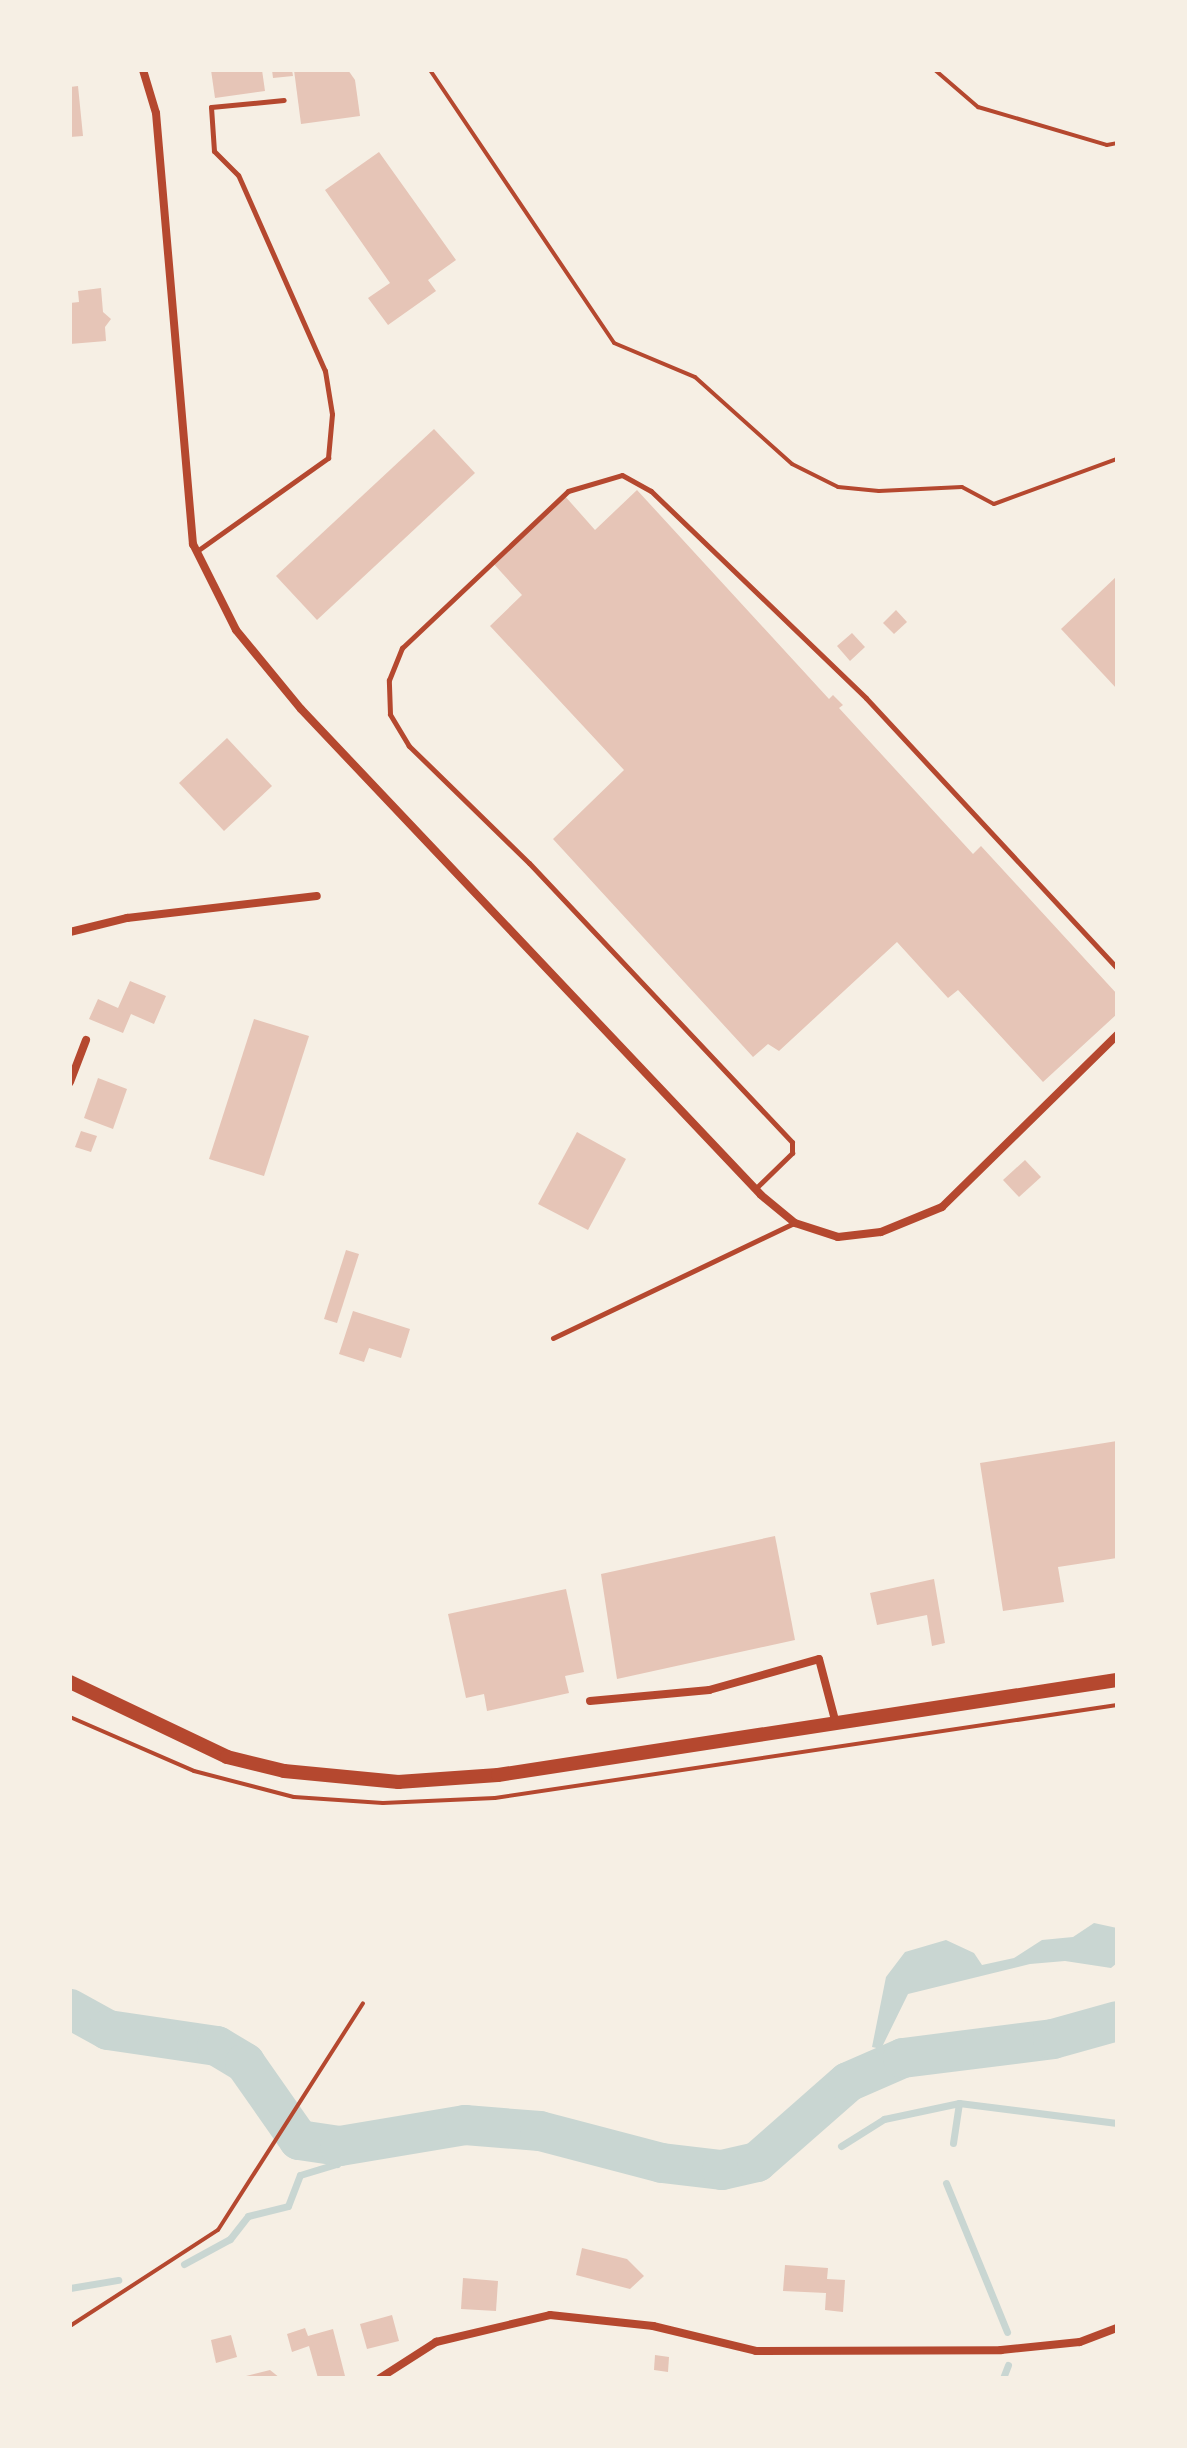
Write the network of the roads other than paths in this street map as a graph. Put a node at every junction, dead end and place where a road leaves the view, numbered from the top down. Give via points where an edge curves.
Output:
1 (143, 70) edge
2 (284, 100) dead end
3 (196, 551) junction
4 (317, 896) dead end
5 (70, 932) edge
6 (1117, 968) edge
7 (1117, 1035) edge
8 (86, 1040) dead end
9 (70, 1082) edge
10 (755, 1189) junction
11 (795, 1223) junction
12 (553, 1338) dead end
13 (1117, 1680) edge
14 (70, 1682) edge
15 (590, 1701) dead end
16 (835, 1720) junction
17 (1117, 2328) edge
18 (380, 2378) edge

1 - 3 street via 156,113
2 - 3 lane via 211,107 214,151 238,175 325,371 332,414 328,458
3 - 10 street via 236,630 301,709
4 - 5 street via 127,918
6 - 10 lane via 866,698 651,491 622,475 568,491 402,648 389,680 390,714 409,746 529,863 792,1142 792,1153
7 - 11 street via 942,1207 881,1232 838,1237
8 - 9 street
10 - 11 street
11 - 12 lane
13 - 16 main road
14 - 16 main road via 201,1747 284,1771 398,1782 498,1775
15 - 16 street via 709,1690 819,1659
17 - 18 street via 1080,2342 1001,2350 756,2351 653,2326 550,2315 436,2342

